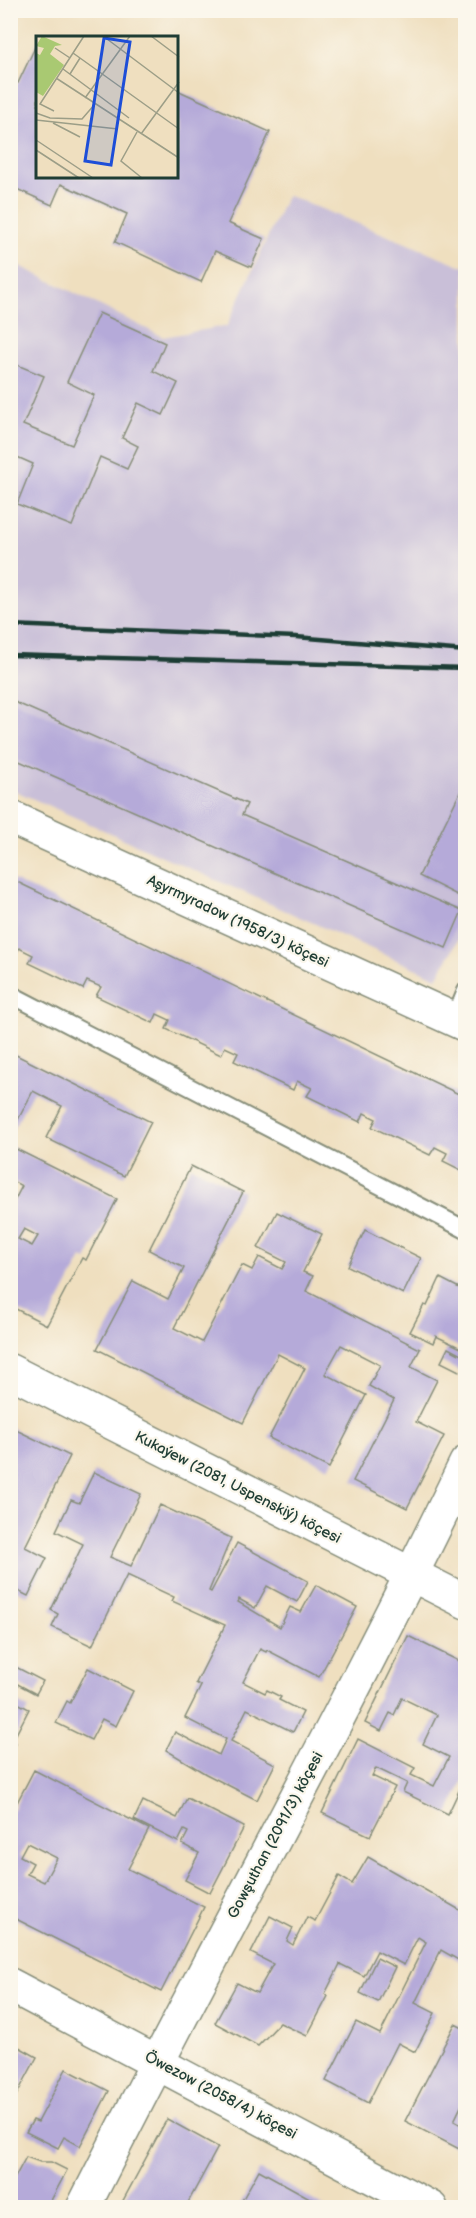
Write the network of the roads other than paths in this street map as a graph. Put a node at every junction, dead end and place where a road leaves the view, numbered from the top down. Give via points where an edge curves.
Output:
1 (10, 817) edge
2 (10, 994) edge
3 (462, 1012) edge
4 (465, 1230) edge
5 (10, 1371) edge
6 (465, 1463) edge
7 (412, 1575) junction
8 (465, 1602) edge
9 (10, 1984) edge
10 (157, 2061) junction
11 (83, 2208) edge
12 (431, 2208) edge

1 - 3 street, Aşyrmyradow (1958/3) köçesi
2 - 4 lane
5 - 7 street, Kukaýew (2081, Uspenskiý) köçesi
6 - 7 street, Gowşuthan (2091/3) köçesi
7 - 8 street, Kukaýew (2081, Uspenskiý) köçesi
7 - 10 street, Gowşuthan (2091/3) köçesi
9 - 10 street, Öwezow (2058/4) köçesi
10 - 11 street, Gowşuthan (2091/3) köçesi
10 - 12 street, Öwezow (2058/4) köçesi

